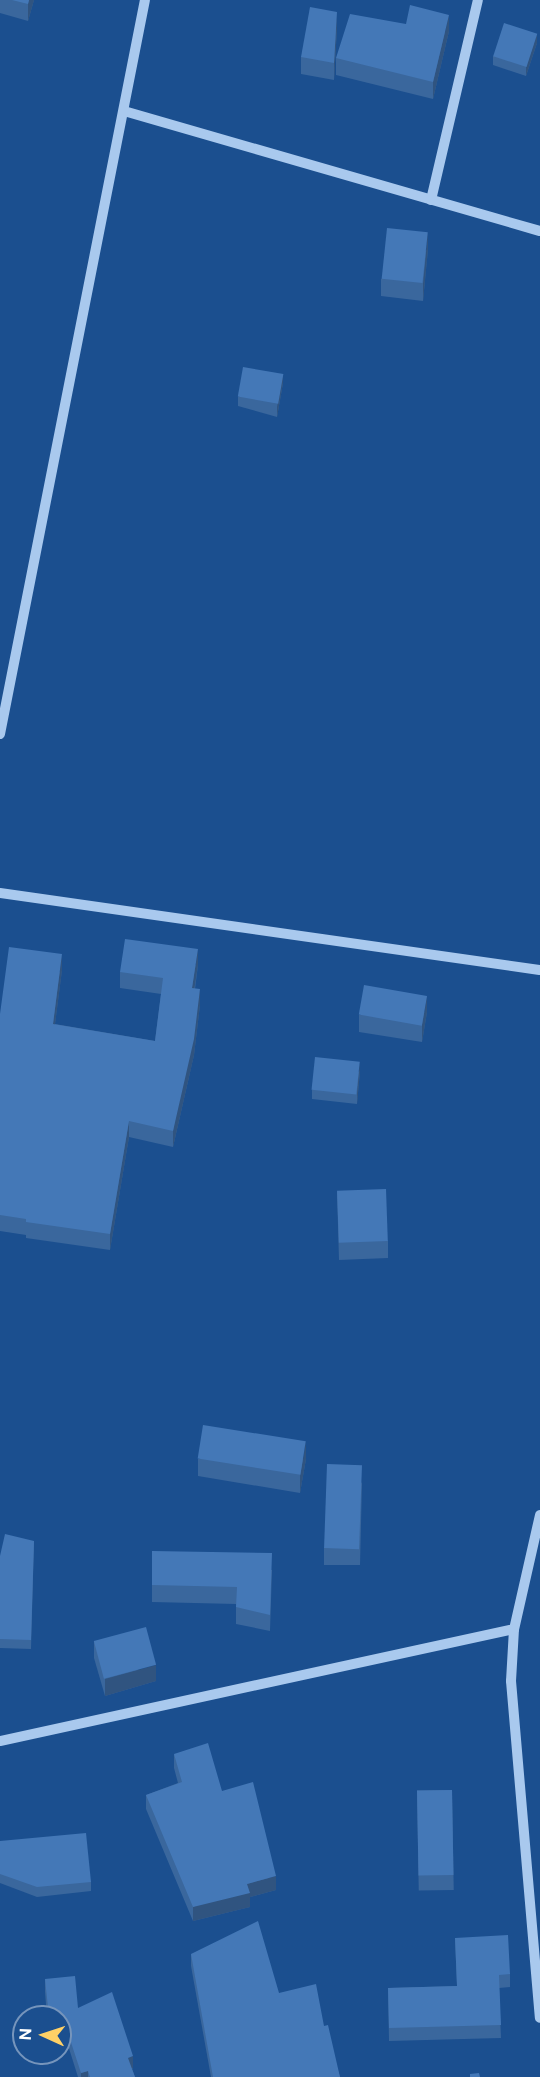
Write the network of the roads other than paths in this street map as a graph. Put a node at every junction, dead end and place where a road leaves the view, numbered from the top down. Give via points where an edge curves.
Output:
1 (145, 0) edge
2 (478, 0) edge
3 (124, 111) junction
4 (431, 200) junction
5 (540, 231) edge
6 (0, 734) edge
7 (0, 893) edge
8 (540, 970) edge
9 (540, 1515) edge
10 (514, 1629) junction
11 (0, 1741) edge
12 (540, 2018) edge

1 - 3 street
2 - 4 street
3 - 4 street
3 - 6 street
4 - 5 street
7 - 8 street
9 - 10 street
10 - 11 street
10 - 12 street via 511,1681

